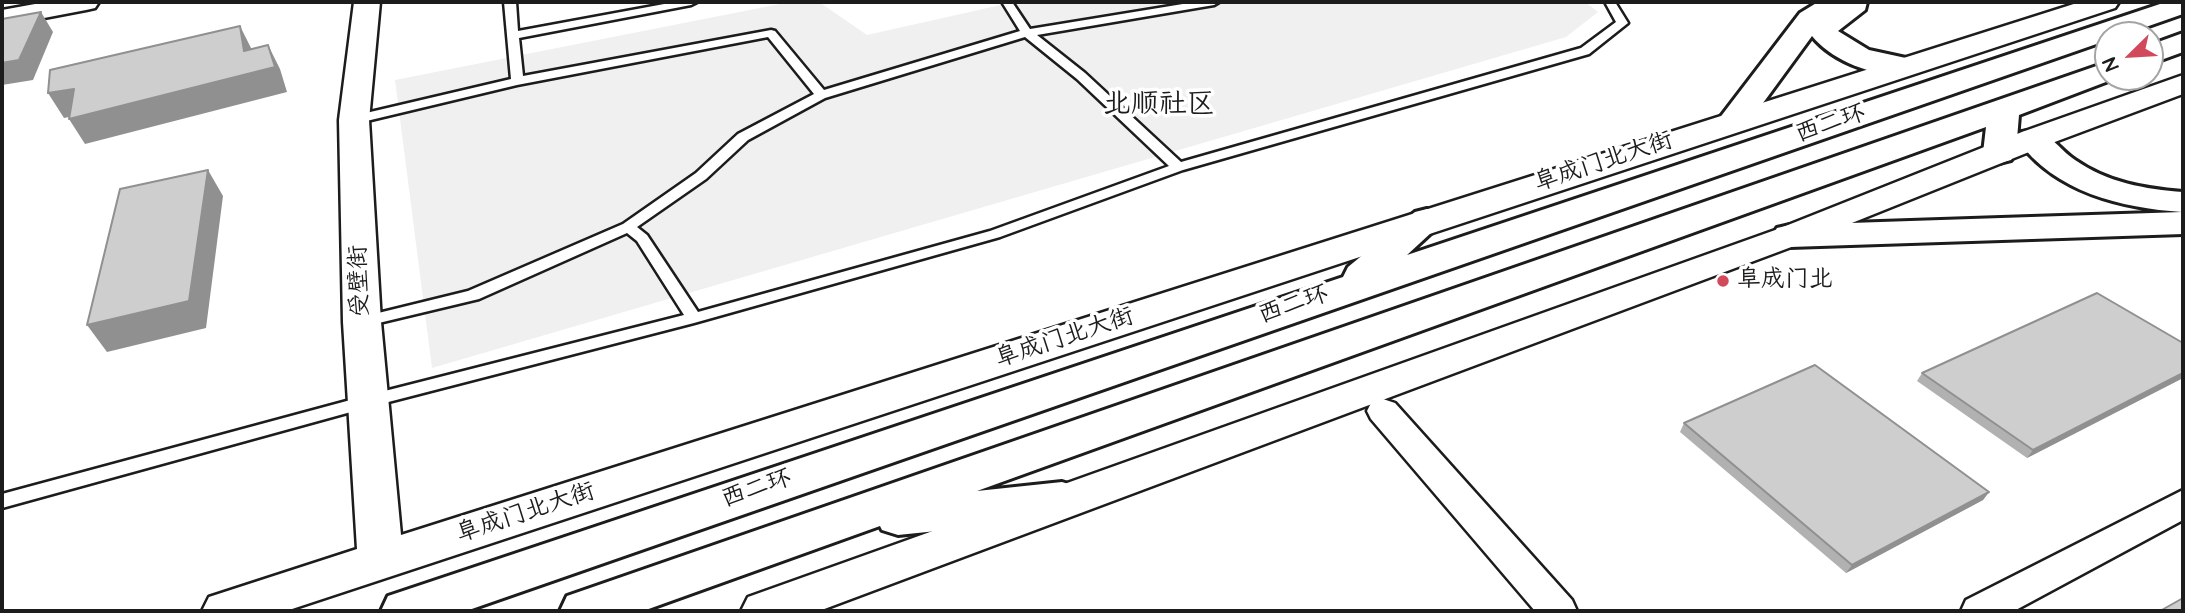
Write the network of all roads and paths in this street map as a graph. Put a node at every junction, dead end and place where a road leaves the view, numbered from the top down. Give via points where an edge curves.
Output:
1 (49, 2) edge
2 (86, 2) edge
3 (367, 2) edge
4 (510, 2) edge
5 (691, 2) edge
6 (1007, 2) edge
7 (1214, 2) edge
8 (1610, 2) edge
9 (1836, 2) edge
10 (1859, 2) edge
11 (2105, 2) edge
12 (2183, 5) edge
13 (2, 10) edge
14 (2, 18) edge
15 (1027, 33) junction
16 (513, 36) junction
17 (2183, 42) edge
18 (2164, 49) edge
19 (1904, 65) junction
20 (2094, 76) edge
21 (517, 81) junction
22 (2183, 84) edge
23 (821, 94) junction
24 (2004, 110) junction
25 (354, 120) junction
26 (1733, 122) junction
27 (2033, 139) junction
28 (1999, 153) junction
29 (1178, 167) junction
30 (2183, 202) edge
31 (1427, 220) junction
32 (2183, 223) edge
33 (628, 227) junction
34 (1790, 236) junction
35 (1345, 289) junction
36 (694, 318) junction
37 (362, 322) junction
38 (369, 401) junction
39 (1383, 411) dead end
40 (1062, 500) junction
41 (2, 501) edge
42 (2183, 504) edge
43 (834, 524) junction
44 (382, 561) junction
45 (1988, 610) edge
46 (226, 611) edge
47 (405, 611) edge
48 (585, 611) edge
49 (765, 611) edge
50 (1558, 611) edge

1 - 13 street
2 - 14 street
3 - 25 street, 受壁街
4 - 16 lane
5 - 16 lane
6 - 15 lane
7 - 15 lane
8 - 29 lane via 1622,23 1585,51
9 - 26 main road via 1810,19
10 - 19 main road via 1822,31 1833,46 1862,59
11 - 19 street, 阜成门北大街
12 - 35 main road, 西二环
15 - 23 lane
15 - 29 lane via 1081,76
16 - 21 lane
17 - 18 main road
19 - 26 street, 阜成门北大街
20 - 24 main road, 西二环
21 - 23 lane via 771,33
21 - 25 lane
22 - 27 street
23 - 33 lane via 743,137 701,176
24 - 28 main road
24 - 43 main road, 西二环
25 - 37 street, 受壁街
26 - 31 street, 阜成门北大街
27 - 28 street
27 - 30 main road via 2052,162 2097,187 2152,201
28 - 34 street
29 - 36 lane via 995,234
31 - 35 main road
31 - 44 street, 阜成门北大街
32 - 34 main road
33 - 36 lane via 642,239
33 - 37 lane via 472,295
34 - 40 street
35 - 47 main road, 西二环
36 - 38 lane
37 - 38 street, 受壁街
38 - 41 lane
38 - 44 street, 受壁街
39 - 50 street
40 - 43 main road
40 - 49 street
42 - 45 street
43 - 48 main road, 西二环
44 - 46 street, 阜成门北大街

